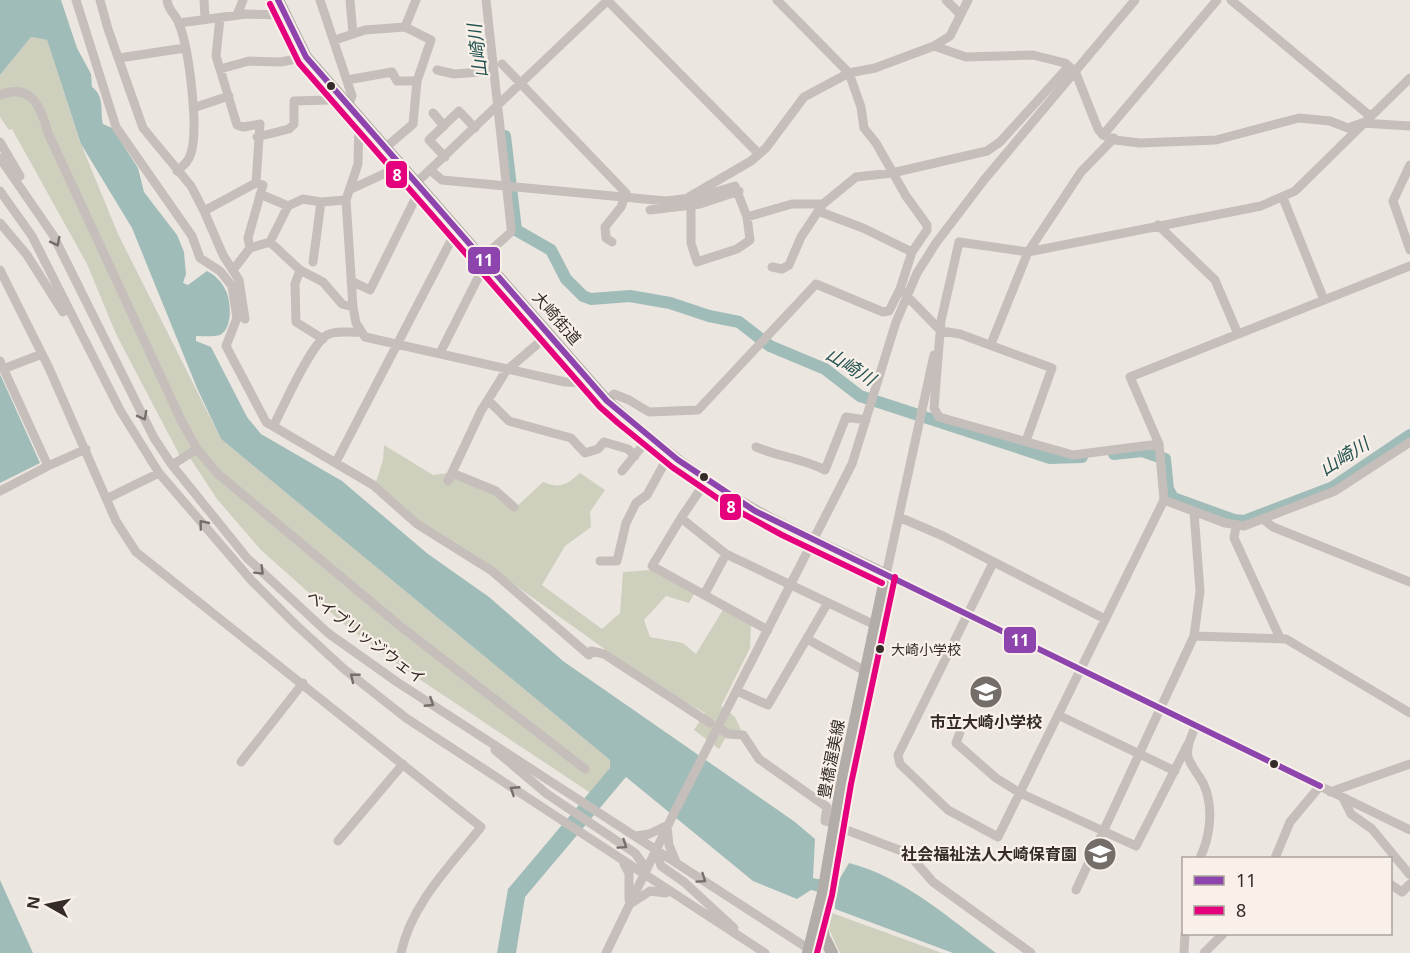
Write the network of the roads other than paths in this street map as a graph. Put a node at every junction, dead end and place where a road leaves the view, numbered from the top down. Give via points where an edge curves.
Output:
1 (76, 0) edge
2 (100, 0) edge
3 (167, 0) edge
4 (204, 0) edge
5 (243, 0) edge
6 (278, 0) edge
7 (320, 0) edge
8 (350, 0) edge
9 (416, 0) edge
10 (486, 0) edge
11 (607, 0) edge
12 (777, 0) edge
13 (946, 0) edge
14 (968, 0) edge
15 (1135, 0) edge
16 (1217, 0) edge
17 (1231, 0) edge
18 (960, 14) junction
19 (237, 15) junction
20 (283, 15) junction
21 (205, 18) junction
22 (220, 18) junction
23 (179, 23) junction
24 (405, 27) junction
25 (353, 34) junction
26 (335, 40) junction
27 (934, 46) junction
28 (185, 48) junction
29 (306, 57) junction
30 (119, 58) junction
31 (502, 64) dead end
32 (1072, 68) junction
33 (220, 69) junction
34 (438, 70) dead end
35 (494, 71) junction
36 (849, 74) junction
37 (1410, 78) edge
38 (347, 80) junction
39 (417, 81) junction
40 (521, 84) junction
41 (337, 94) junction
42 (0, 95) edge
43 (229, 96) junction
44 (500, 104) junction
45 (348, 106) junction
46 (195, 107) junction
47 (433, 113) dead end
48 (1370, 116) junction
49 (359, 118) junction
50 (1362, 123) junction
51 (444, 126) junction
52 (1410, 126) edge
53 (475, 129) junction
54 (1103, 135) junction
55 (257, 137) junction
56 (1114, 138) junction
57 (0, 142) edge
58 (385, 148) junction
59 (759, 154) junction
60 (445, 157) junction
61 (0, 159) edge
62 (1410, 165) edge
63 (401, 166) junction
64 (430, 170) junction
65 (177, 171) junction
66 (892, 173) junction
67 (256, 183) junction
68 (419, 185) junction
69 (509, 187) junction
70 (350, 190) junction
71 (0, 191) edge
72 (260, 194) junction
73 (1283, 198) junction
74 (624, 199) junction
75 (346, 200) junction
76 (321, 202) junction
77 (688, 202) junction
78 (288, 206) junction
79 (36, 207) junction
80 (821, 208) junction
81 (650, 210) dead end
82 (204, 211) junction
83 (747, 216) junction
84 (0, 223) edge
85 (1158, 225) junction
86 (457, 229) junction
87 (270, 242) junction
88 (612, 242) dead end
89 (250, 248) junction
90 (1410, 250) edge
91 (912, 252) junction
92 (1028, 252) junction
93 (484, 260) junction
94 (313, 262) dead end
95 (1410, 266) edge
96 (772, 267) dead end
97 (0, 270) edge
98 (300, 270) junction
99 (231, 273) junction
100 (351, 281) junction
101 (903, 292) junction
102 (1324, 300) junction
103 (353, 307) junction
104 (245, 319) dead end
105 (360, 332) junction
106 (941, 332) junction
107 (549, 334) junction
108 (1238, 334) junction
109 (323, 339) junction
110 (399, 344) junction
111 (991, 344) junction
112 (440, 353) junction
113 (42, 354) junction
114 (95, 362) junction
115 (2, 365) edge
116 (509, 369) junction
117 (592, 383) junction
118 (488, 400) junction
119 (607, 401) junction
120 (866, 420) junction
121 (274, 426) junction
122 (648, 439) junction
123 (1026, 441) junction
124 (1409, 444) edge
125 (756, 447) dead end
126 (86, 449) junction
127 (197, 449) junction
128 (1159, 453) junction
129 (669, 455) junction
130 (635, 456) junction
131 (336, 462) junction
132 (172, 465) junction
133 (48, 466) junction
134 (622, 471) dead end
135 (159, 472) junction
136 (706, 481) junction
137 (0, 491) edge
138 (108, 498) junction
139 (1164, 500) junction
140 (514, 507) dead end
141 (1194, 512) junction
142 (899, 517) junction
143 (681, 518) junction
144 (1264, 520) junction
145 (1236, 527) junction
146 (813, 539) junction
147 (726, 554) junction
148 (600, 561) dead end
149 (993, 563) junction
150 (886, 574) junction
151 (1410, 582) edge
152 (790, 585) junction
153 (704, 595) junction
154 (827, 604) junction
155 (969, 615) junction
156 (1105, 619) junction
157 (875, 625) junction
158 (768, 630) junction
159 (1194, 636) junction
160 (1280, 638) junction
161 (807, 639) junction
162 (1080, 670) junction
163 (865, 671) junction
164 (303, 683) junction
165 (737, 692) junction
166 (1161, 709) junction
167 (1410, 713) edge
168 (1058, 715) junction
169 (710, 723) dead end
170 (1196, 725) junction
171 (722, 730) dead end
172 (960, 732) dead end
173 (476, 733) junction
174 (1188, 744) junction
175 (1140, 754) junction
176 (242, 762) dead end
177 (403, 764) junction
178 (1410, 764) edge
179 (585, 769) dead end
180 (1175, 771) junction
181 (1320, 786) junction
182 (1330, 792) junction
183 (1020, 793) junction
184 (1343, 798) junction
185 (670, 820) junction
186 (836, 825) junction
187 (1103, 830) junction
188 (1410, 830) edge
189 (636, 836) junction
190 (338, 841) dead end
191 (656, 849) junction
192 (1200, 857) edge
193 (1275, 857) edge
194 (623, 862) junction
195 (676, 862) junction
196 (644, 875) junction
197 (1410, 875) edge
198 (1410, 884) edge
199 (1392, 885) edge
200 (1076, 890) dead end
201 (674, 895) junction
202 (628, 905) junction
203 (819, 909) junction
204 (1185, 935) edge
205 (1221, 935) edge
206 (750, 944) junction
207 (811, 952) edge
208 (401, 953) edge
209 (606, 953) edge
210 (765, 953) edge
211 (831, 953) edge
212 (1031, 953) edge
213 (1184, 953) edge
214 (1204, 953) edge

1 - 99 street via 116,127 192,236 200,258
2 - 30 street
3 - 23 street via 168,9
4 - 21 street
5 - 19 street
6 - 20 main road, 大崎街道
7 - 26 street
8 - 25 street
9 - 24 street
10 - 35 street
11 - 40 street
11 - 59 street
12 - 36 street
13 - 18 street
14 - 18 street
15 - 32 street
16 - 54 street
17 - 48 street
18 - 27 street via 950,36
19 - 20 street
19 - 22 street
20 - 29 main road, 大崎街道
21 - 22 street
21 - 23 street
22 - 33 street via 216,56
23 - 28 street
24 - 25 street
24 - 39 street via 432,42
25 - 26 street
26 - 38 street
27 - 32 street via 966,57 1033,55
27 - 36 street
28 - 30 street
28 - 46 street
29 - 33 street
29 - 41 main road, 大崎街道
30 - 65 street via 143,128
31 - 40 street
32 - 54 street
32 - 66 street via 994,147
32 - 101 street via 936,243
33 - 43 street
34 - 35 street via 454,74
35 - 44 street
36 - 59 street via 801,99
36 - 66 street via 864,128
37 - 48 street
38 - 39 street via 392,72 397,81
38 - 45 street via 352,96
39 - 58 street via 413,124
40 - 44 street
40 - 74 street via 626,193
41 - 45 main road, 大崎街道
41 - 55 street via 329,100 294,101 294,124 289,129
42 - 127 street via 9,91 28,95 42,109 48,133 89,224
43 - 46 street
43 - 55 street via 237,125 260,124
44 - 53 street
44 - 69 street
45 - 49 main road, 大崎街道
46 - 65 street via 192,151 187,163
47 - 51 street
48 - 50 street
49 - 58 main road, 大崎街道
49 - 70 street via 359,154
50 - 52 street
50 - 56 street via 1348,128 1330,121 1299,118 1216,140 1140,142
50 - 73 street via 1325,163
51 - 53 street via 459,111
51 - 60 street via 429,140
53 - 60 street
54 - 56 street
55 - 67 street
56 - 92 street via 1081,172
57 - 79 street
58 - 63 main road, 大崎街道
59 - 77 street
60 - 64 street
61 - 79 street, ベイブリッジウェイ
62 - 90 street via 1393,201
63 - 68 main road, 大崎街道
63 - 70 street
64 - 68 street
64 - 69 street via 442,180
65 - 82 street via 191,186
66 - 80 street via 856,177
66 - 91 street via 927,225
67 - 72 street via 263,185
67 - 82 street
68 - 86 main road, 大崎街道
68 - 100 street via 370,290
69 - 74 street
69 - 93 street via 511,232
70 - 75 street
71 - 114 street, ベイブリッジウェイ via 32,236
72 - 78 street
72 - 89 street via 248,238
73 - 85 street via 1261,206
73 - 102 street
74 - 77 street
74 - 88 street via 605,227 606,238
75 - 76 street
75 - 100 street
76 - 78 street via 303,199
76 - 94 street
77 - 81 street
77 - 83 street via 731,186 739,191
77 - 83 street via 691,243 697,262 737,249 750,240
78 - 87 street
79 -> 132 street, ベイブリッジウェイ via 129,390
80 - 83 street via 784,205
80 - 91 street
80 - 96 street via 801,237 789,265 782,269
82 - 99 street
84 - 114 street via 27,255
85 - 92 street
85 - 108 street via 1215,280
86 - 93 main road, 大崎街道
86 - 110 street
87 - 89 street
87 - 98 street
89 - 99 street
91 - 101 street
92 - 106 street via 958,242
92 - 111 street
93 - 107 main road, 大崎街道
93 - 112 street
95 - 102 street
97 - 113 street
98 - 103 street via 323,282 342,304
98 - 109 street via 296,322
99 - 104 street via 239,280
99 - 121 street via 237,318 226,346 261,416
100 - 103 street
101 - 106 street
101 - 119 street via 889,311 883,312 816,284 698,410 649,412 614,394
101 - 120 street
102 - 108 street
103 - 105 street
105 - 109 street via 336,332
105 - 110 street via 365,337
106 - 111 street
106 - 123 street via 934,408 939,417
106 - 142 street
107 - 116 street
107 - 117 main road, 大崎街道
108 - 128 street via 1130,377
109 - 121 street via 299,375
110 - 112 street
110 - 131 street
111 - 123 street via 1052,368
112 - 116 street
113 - 115 street
113 - 126 street
114 - 135 street, ベイブリッジウェイ
115 - 133 street
116 - 117 street via 565,382
116 - 118 street
117 - 119 main road, 大崎街道
118 - 130 street via 509,421 571,438 585,453 598,449 604,442 628,449
118 - 140 street via 450,477 496,491
119 - 122 main road, 大崎街道
120 - 125 street via 846,417 825,470 806,460
120 - 146 street via 852,464
121 - 131 street
122 - 129 main road, 大崎街道
122 - 130 street
123 - 128 street via 1073,455
124 - 144 street via 1335,491
126 - 133 street
126 - 138 street
127 - 132 street
127 - 179 street via 218,474 400,626
128 - 139 street
129 - 136 main road, 大崎街道
129 - 148 street via 626,523 617,561
130 - 134 street
131 - 169 street via 373,485 417,524 492,571 589,655 591,651 603,654
132 -> 173 street, ベイブリッジウェイ via 247,558 304,612 354,652
133 - 137 street
135 - 138 street
194 -> 135 street, ベイブリッジウェイ via 444,744 344,669 252,581
136 - 143 street
136 - 146 main road, 大崎街道 via 755,511
138 - 164 street via 116,521 136,552
139 - 141 street
139 - 156 street
141 - 145 street
141 - 159 street via 1200,591
142 - 149 street
142 - 150 street
143 - 147 street
143 - 153 street via 652,566
144 - 145 street
144 - 151 street
145 - 160 street via 1234,538
146 - 150 main road, 大崎街道
146 - 152 street
147 - 152 street
147 - 153 street
149 - 155 street
149 - 156 street
150 - 155 street
150 - 157 main road, 豊橋渥美線
152 - 154 street
152 - 158 street
153 - 158 street
154 - 157 street
154 - 161 street
155 - 162 street
155 - 183 street via 898,755 900,764 948,810 998,837
156 - 162 street
157 - 163 main road, 豊橋渥美線
158 - 165 street
159 - 160 street
159 - 166 street
160 - 167 street
161 - 163 street
161 - 165 street via 768,705
162 - 166 street
162 - 168 street
163 - 186 main road, 豊橋渥美線
164 - 176 street
164 - 177 street
165 - 185 street
166 - 170 street
166 - 175 street
168 - 175 street
168 - 183 street
170 - 174 street
170 - 181 street
171 - 186 street via 743,735 759,759 827,807 825,821
172 - 183 street via 956,743
173 - 189 street, ベイブリッジウェイ
173 -> 196 street via 548,794 635,853 643,864
174 - 180 street
174 - 192 street via 1188,758 1204,784 1210,804
175 - 180 street
175 - 187 street
177 - 190 street
177 - 208 street via 481,827 423,900 408,928
178 - 182 street
180 - 187 street via 1136,846
181 - 182 street
181 - 193 street via 1290,822
182 - 184 street
183 - 187 street
184 - 188 street
184 - 197 street via 1351,814 1372,829
185 - 189 street via 649,834
185 - 191 street
185 - 195 street via 669,845
186 - 203 main road, 豊橋渥美線
186 - 212 street via 913,859 933,882
187 - 200 street
189 - 191 street, ベイブリッジウェイ
191 - 195 street, ベイブリッジウェイ
191 - 196 street
191 - 206 street via 661,866 693,890
194 - 196 street, ベイブリッジウェイ
194 - 202 street via 630,886
195 -> 207 street, ベイブリッジウェイ
196 - 201 street, ベイブリッジウェイ
196 - 202 street
198 - 199 street via 1402,892
201 - 202 street via 650,891
201 - 206 street, ベイブリッジウェイ
202 - 209 street
203 - 207 main road, 豊橋渥美線
203 - 211 main road
204 - 213 street
205 - 214 street
206 - 210 street, ベイブリッジウェイ

